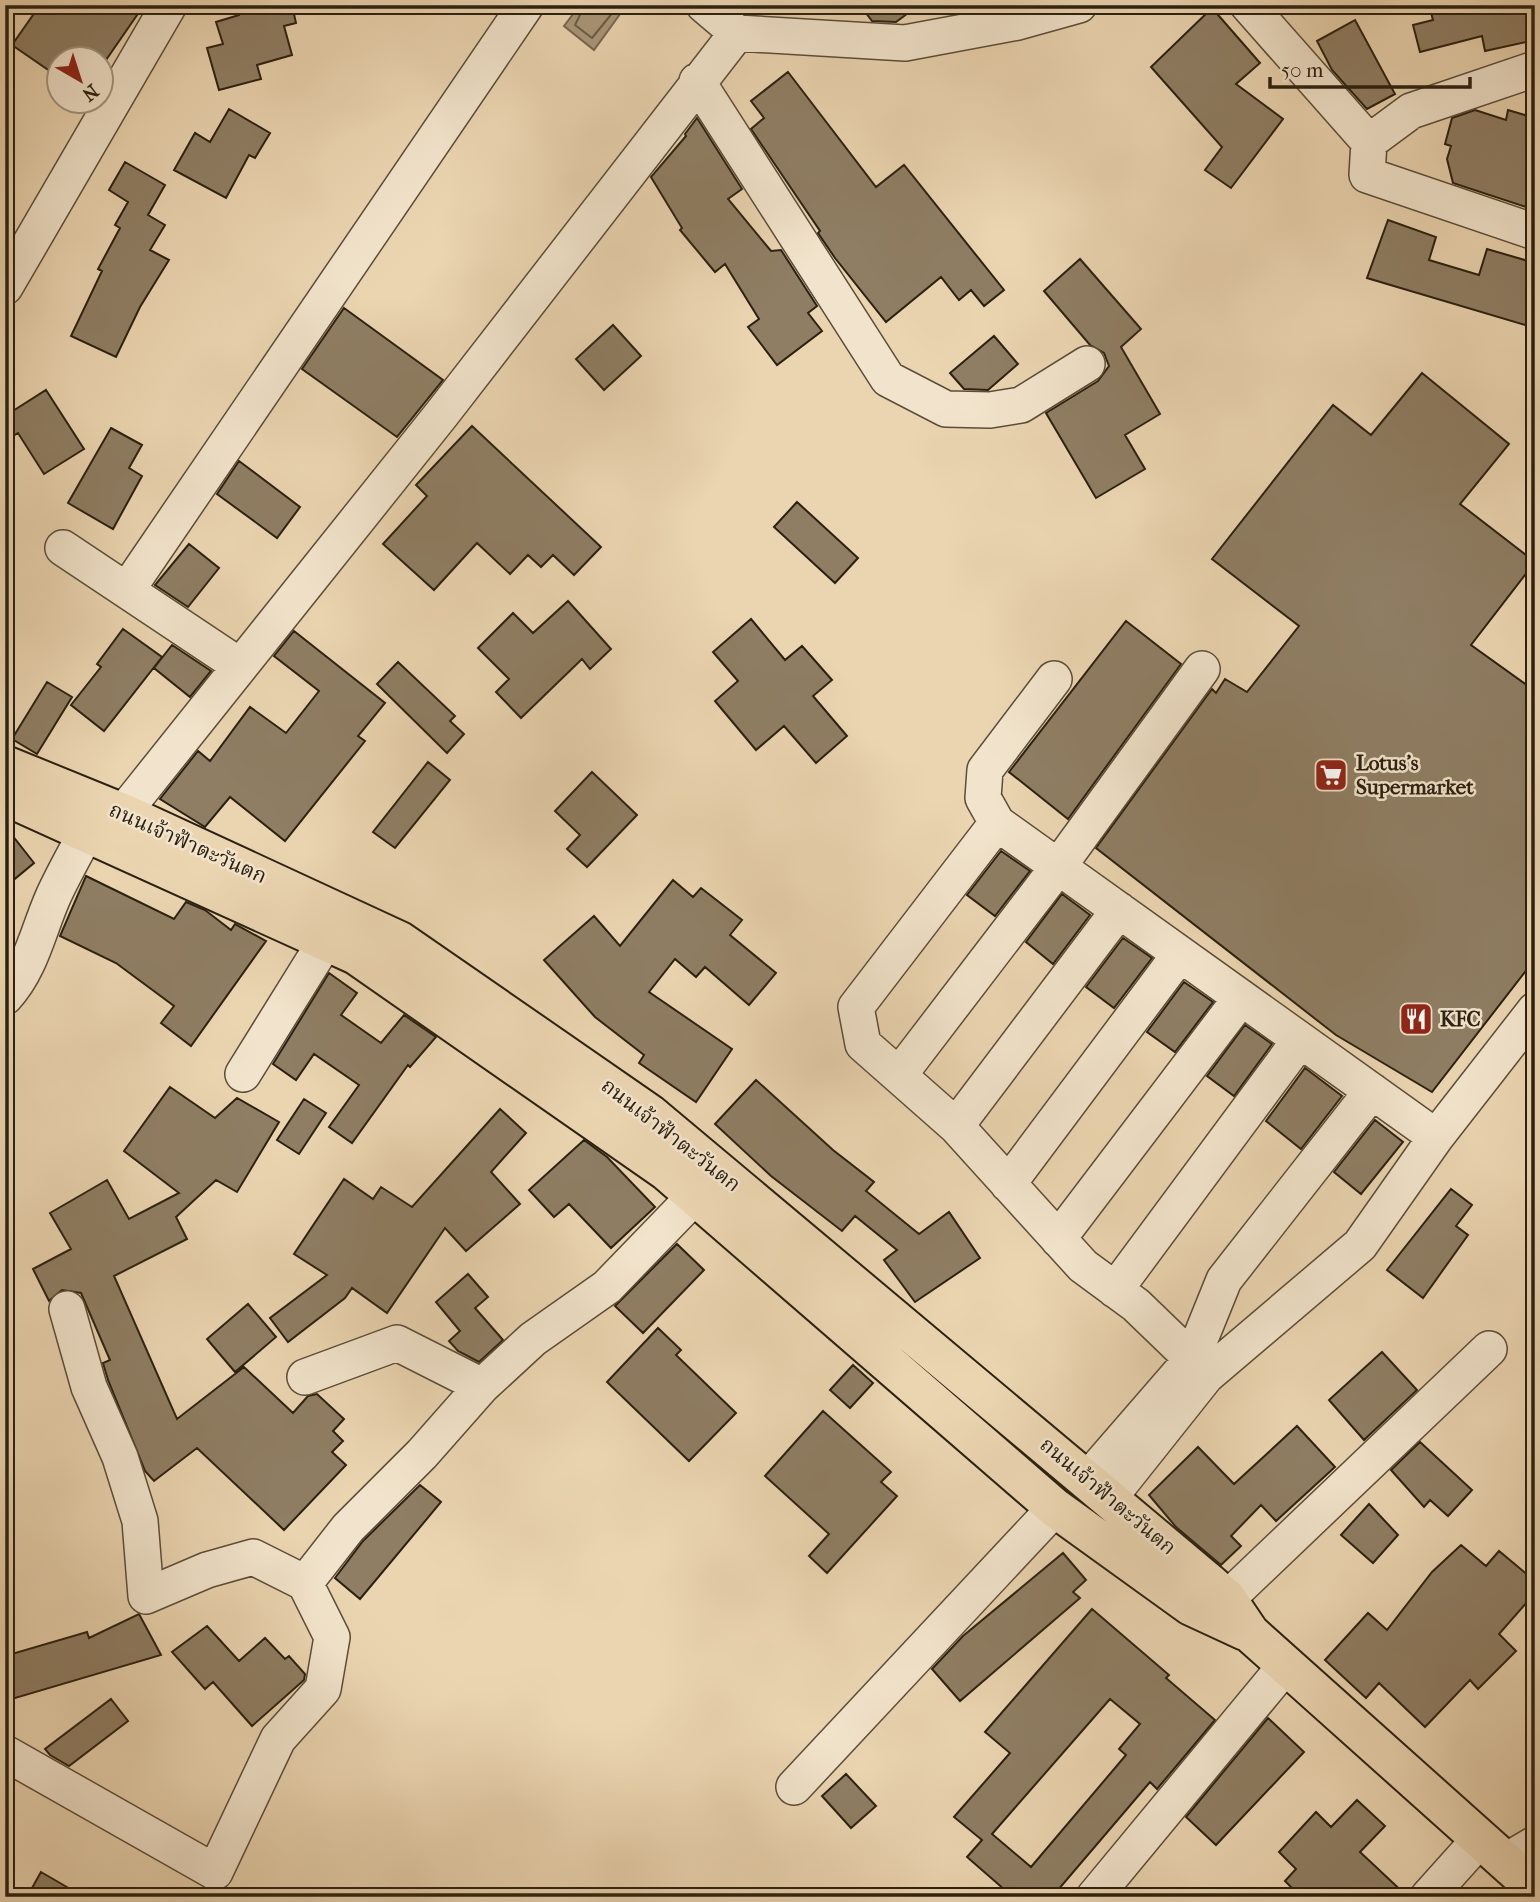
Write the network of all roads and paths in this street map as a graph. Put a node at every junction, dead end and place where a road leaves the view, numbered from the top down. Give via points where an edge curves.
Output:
1 (169, 5) edge
2 (526, 5) edge
3 (704, 5) edge
4 (1079, 5) edge
5 (1248, 5) edge
6 (737, 33) junction
7 (1535, 68) edge
8 (697, 81) junction
9 (1369, 142) junction
10 (1535, 232) edge
11 (5, 287) edge
12 (1087, 364) dead end
13 (63, 548) dead end
14 (127, 590) junction
15 (240, 666) junction
16 (1202, 669) dead end
17 (1054, 679) dead end
18 (5, 765) edge
19 (5, 796) edge
20 (123, 813) junction
21 (997, 823) junction
22 (86, 833) junction
23 (1058, 867) junction
24 (1119, 910) junction
25 (325, 942) junction
26 (1180, 954) junction
27 (5, 997) edge
28 (1241, 998) junction
29 (1535, 1010) edge
30 (1300, 1040) junction
31 (243, 1074) dead end
32 (899, 1075) junction
33 (1372, 1091) junction
34 (956, 1126) junction
35 (1436, 1137) junction
36 (1008, 1184) junction
37 (695, 1196) junction
38 (1058, 1239) junction
39 (1115, 1290) junction
40 (67, 1309) dead end
41 (1489, 1349) dead end
42 (1192, 1359) junction
43 (305, 1377) dead end
44 (482, 1386) junction
45 (1099, 1488) junction
46 (1055, 1508) junction
47 (305, 1583) junction
48 (1227, 1599) junction
49 (1250, 1633) junction
50 (1286, 1665) junction
51 (5, 1753) edge
52 (794, 1787) dead end
53 (1507, 1848) edge
54 (1535, 1888) edge
55 (1094, 1897) edge
56 (1428, 1897) edge

1 - 11 street
2 - 14 street
3 - 6 street
4 - 6 street via 905,43
5 - 9 street
6 - 8 street
7 - 9 street via 1411,111
8 - 12 street via 888,379 946,409 990,410 1021,405
8 - 15 street
9 - 10 street via 1367,175
13 - 14 street
14 - 15 street
15 - 20 street
16 - 23 street
17 - 21 street via 985,771 983,799
18 - 20 main road, ถนนเจ้าฟ้าตะวันตก
19 - 22 main road, ถนนเจ้าฟ้าตะวันตก
20 - 45 main road, ถนนเจ้าฟ้าตะวันตก via 400,941 650,1114
21 - 23 street
21 - 32 street via 856,1007 863,1044
22 - 25 main road, ถนนเจ้าฟ้าตะวันตก
22 - 27 street via 53,898 30,958
23 - 24 street
23 - 32 street
24 - 26 street
24 - 34 street
25 - 31 street
25 - 37 main road, ถนนเจ้าฟ้าตะวันตก via 356,956 666,1171
26 - 28 street
26 - 36 street
28 - 30 street
28 - 38 street
29 - 35 street
30 - 33 street
30 - 39 street
32 - 34 street
33 - 35 street
33 - 42 street via 1224,1280
34 - 36 street
35 - 45 street via 1360,1245 1206,1376
36 - 38 street
37 - 44 street via 607,1287 533,1339
37 - 46 main road, ถนนเจ้าฟ้าตะวันตก
38 - 39 street
39 - 42 street
40 - 47 street via 89,1387 120,1457 140,1521 146,1596 253,1556
41 - 48 street
42 - 45 street
43 - 44 street via 397,1343
44 - 47 street via 348,1528
45 - 48 main road, ถนนเจ้าฟ้าตะวันตก
46 - 49 main road, ถนนเจ้าฟ้าตะวันตก via 1191,1606
46 - 52 street
47 - 51 street via 332,1637 323,1689 278,1739 215,1872
48 - 49 main road, ถนนเจ้าฟ้าตะวันตก
49 - 50 main road, ถนนเจ้าฟ้าตะวันตก
50 - 53 main road, ถนนเจ้าฟ้าตะวันตก
50 - 55 street
53 - 54 main road, ถนนเจ้าฟ้าตะวันตก
53 - 56 street

